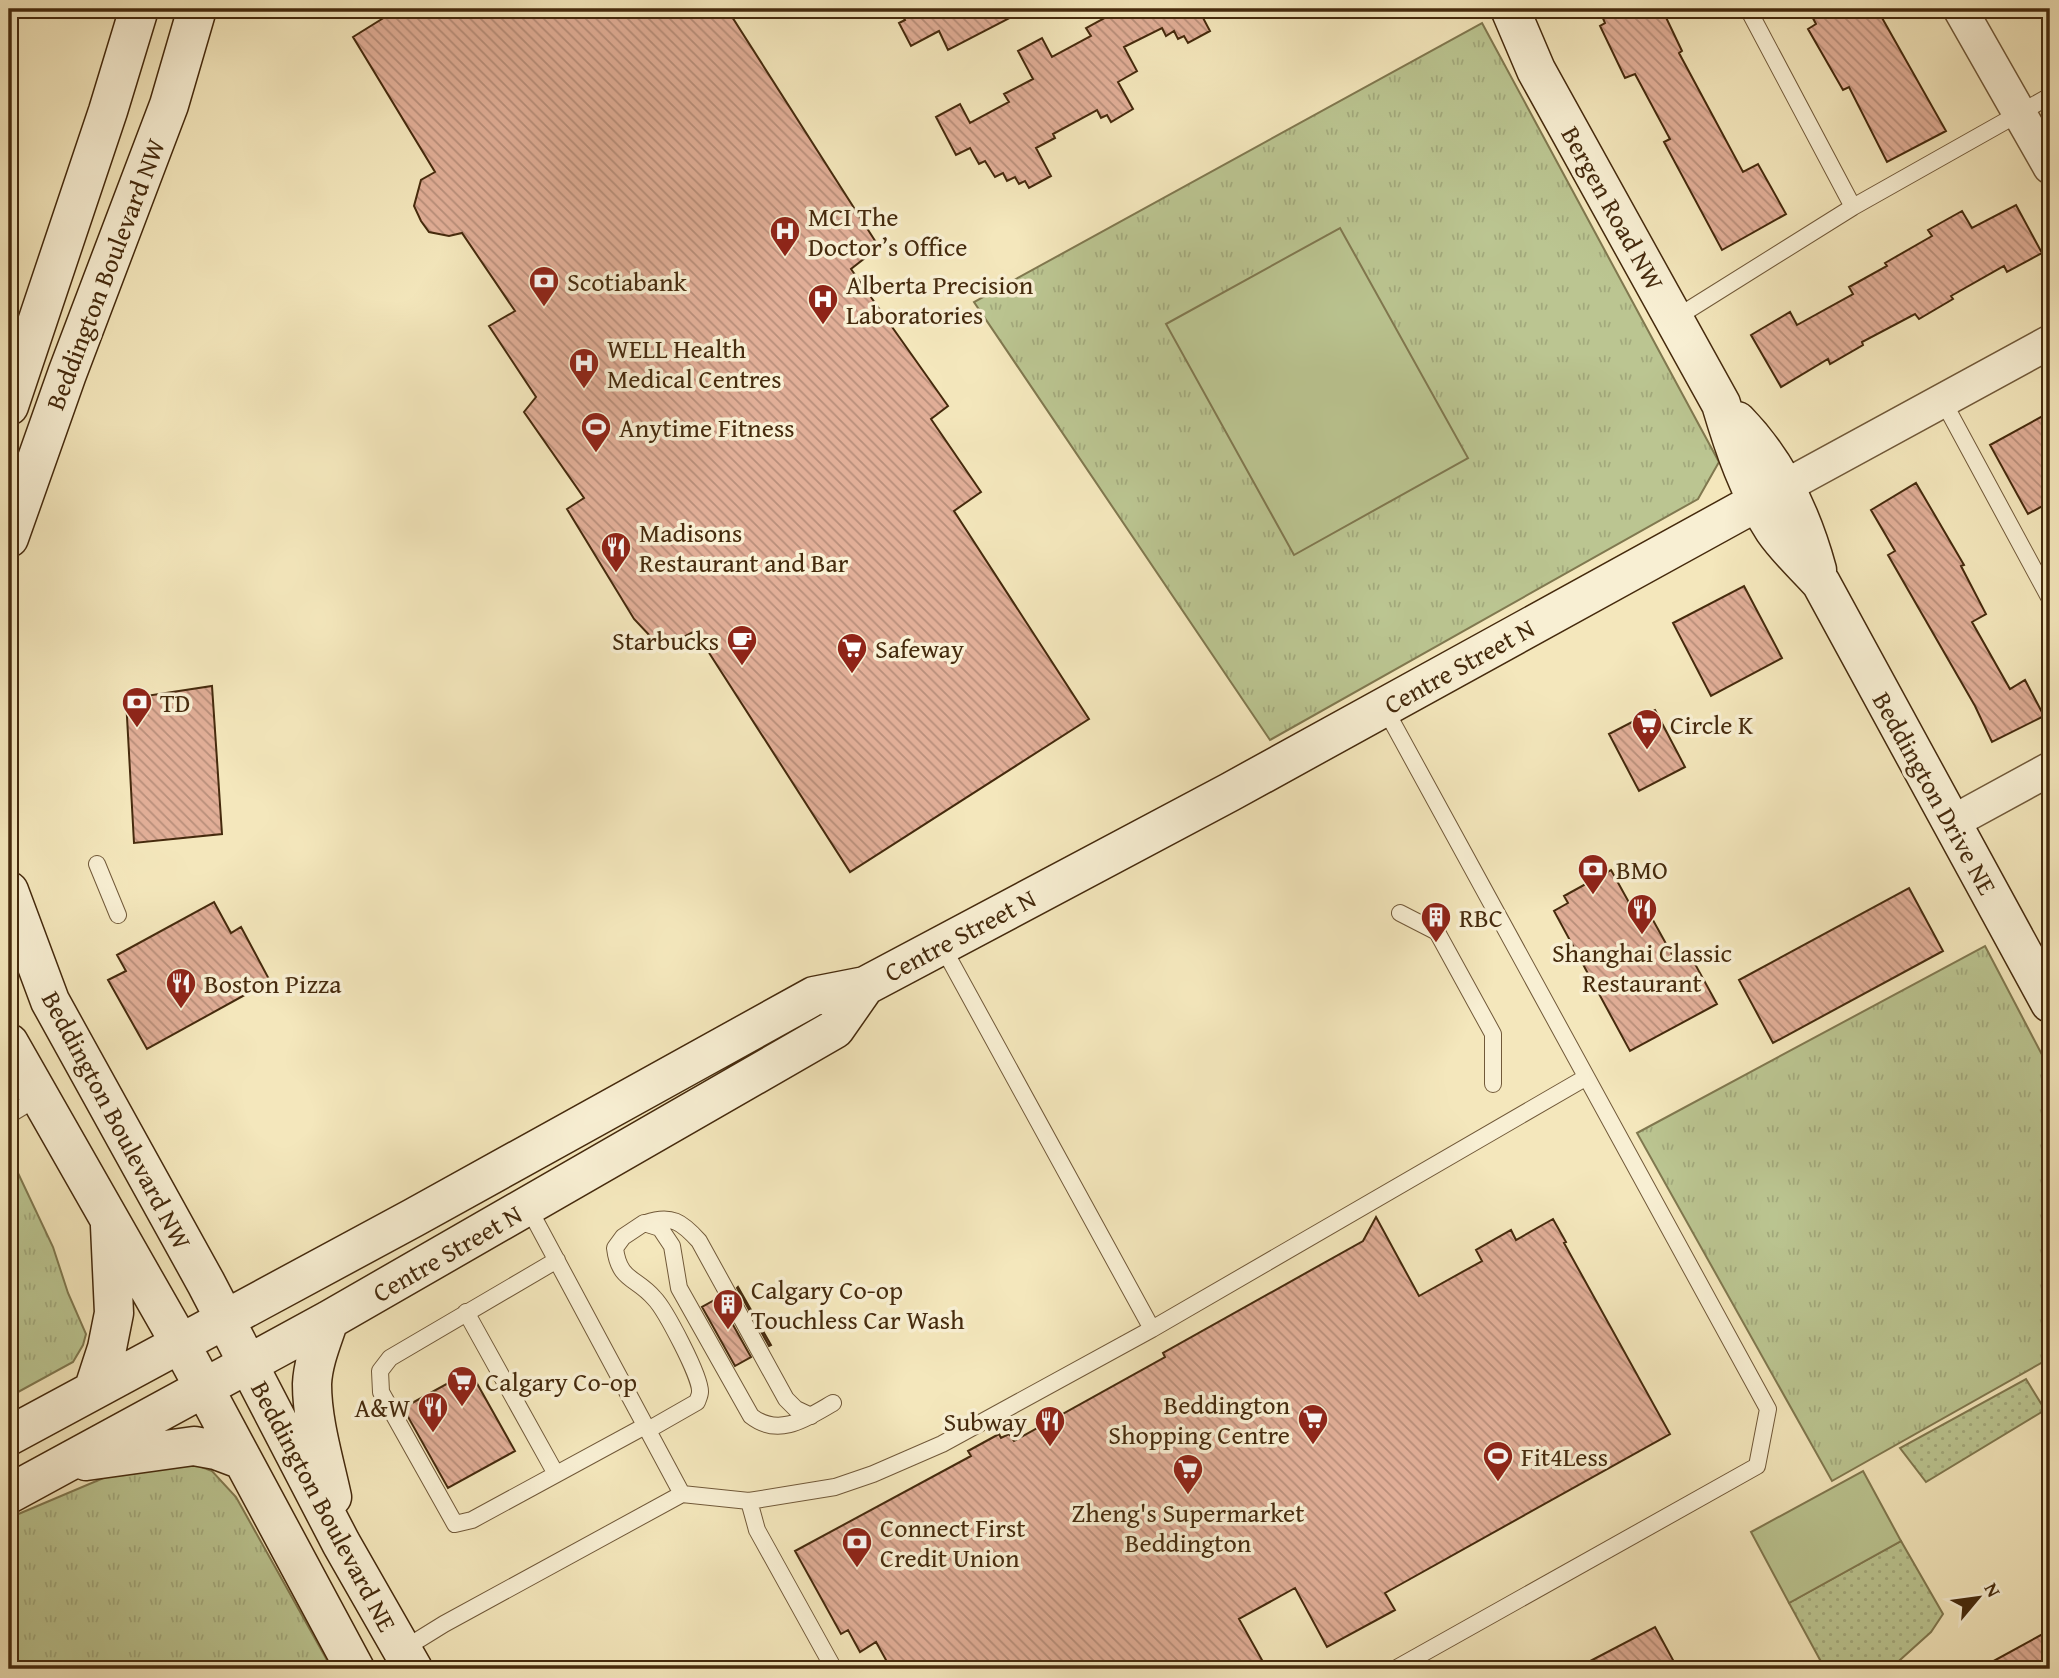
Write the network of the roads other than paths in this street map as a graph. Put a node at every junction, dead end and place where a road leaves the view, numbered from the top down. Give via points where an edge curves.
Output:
1 (139, 9) edge
2 (197, 9) edge
3 (1510, 9) edge
4 (1748, 9) edge
5 (1960, 9) edge
6 (2050, 96) edge
7 (2020, 113) junction
8 (2050, 167) edge
9 (1853, 207) junction
10 (1674, 318) junction
11 (2050, 342) edge
12 (1943, 401) junction
13 (9, 406) edge
14 (1771, 494) junction
15 (9, 538) edge
16 (2043, 568) edge
17 (2050, 599) edge
18 (1384, 707) junction
19 (2050, 769) edge
20 (1951, 823) junction
21 (97, 864) dead end
22 (9, 891) edge
23 (1400, 913) dead end
24 (118, 915) dead end
25 (941, 944) junction
26 (865, 986) junction
27 (2050, 1003) edge
28 (9, 1043) edge
29 (1585, 1078) junction
30 (1493, 1084) dead end
31 (24, 1106) edge
32 (528, 1207) junction
33 (110, 1220) junction
34 (644, 1223) junction
35 (557, 1260) junction
36 (466, 1312) junction
37 (328, 1320) junction
38 (1152, 1329) junction
39 (236, 1342) junction
40 (180, 1343) junction
41 (94, 1388) junction
42 (204, 1388) junction
43 (833, 1404) dead end
44 (811, 1416) junction
45 (646, 1428) junction
46 (9, 1436) edge
47 (240, 1460) junction
48 (60, 1465) junction
49 (556, 1474) junction
50 (9, 1494) edge
51 (682, 1494) junction
52 (749, 1501) junction
53 (341, 1543) junction
54 (407, 1660) edge
55 (355, 1669) edge
56 (834, 1669) edge
57 (1395, 1669) edge

1 - 13 main road, Beddington Boulevard NW
2 - 15 main road, Beddington Boulevard NW via 169,105
3 - 10 main road, Bergen Road NW via 1536,70
4 - 9 lane
5 - 7 street
6 - 7 lane
7 - 8 street
7 - 9 lane
9 - 10 lane
10 - 14 main road, Bergen Road NW via 1721,404 1758,443
11 - 12 street, Centre Street N
12 - 14 street, Centre Street N
12 - 16 lane
14 - 18 main road, Centre Street N
14 - 20 main road, Beddington Drive NE via 1774,530 1821,583
16 - 17 lane
18 - 25 main road, Centre Street N
18 - 29 lane
19 - 20 street
20 - 27 main road, Beddington Drive NE
21 - 24 lane
22 - 39 main road, Beddington Boulevard NW via 50,1001
23 - 30 lane via 1437,932 1493,1034
25 - 26 main road, Centre Street N
25 - 38 lane
26 - 32 main road, Centre Street N via 835,1029
26 - 39 main road, Centre Street N via 814,996
28 - 31 main road, Beddington Boulevard NW
29 - 38 lane
29 - 57 lane via 1768,1409 1757,1466
31 - 33 main road, Beddington Boulevard NW
32 - 35 lane
32 - 37 main road, Centre Street N
33 - 40 main road, Beddington Boulevard NW
33 - 41 main road via 114,1313
34 - 44 lane via 661,1217 677,1221 699,1241 786,1399
34 - 44 lane via 660,1228 672,1246 679,1288 751,1416 761,1424 779,1427
34 - 45 lane via 615,1248 617,1264 657,1300 696,1372 701,1392 697,1402
35 - 36 lane
35 - 45 lane
36 - 49 lane
36 - 49 lane via 390,1358 380,1371 381,1392 455,1524 472,1520
37 - 39 main road, Centre Street N
37 - 53 main road via 312,1382
38 - 52 lane via 953,1438 896,1464 835,1487
39 - 40 main road, Centre Street N
39 - 42 main road, Centre Street N
39 - 53 main road, Beddington Boulevard NE
40 - 41 main road, Centre Street N
40 - 42 main road, Beddington Boulevard NE
41 - 46 main road, Centre Street N
42 - 47 main road, Beddington Boulevard NE
42 - 48 main road, Centre Street N
43 - 44 lane
45 - 49 lane
45 - 51 lane
47 - 48 main road via 194,1446
47 - 55 main road, Beddington Boulevard NE
48 - 50 main road, Centre Street N
51 - 52 lane
51 - 54 lane via 444,1624
52 - 56 lane via 757,1531
53 - 54 main road, Beddington Boulevard NE

